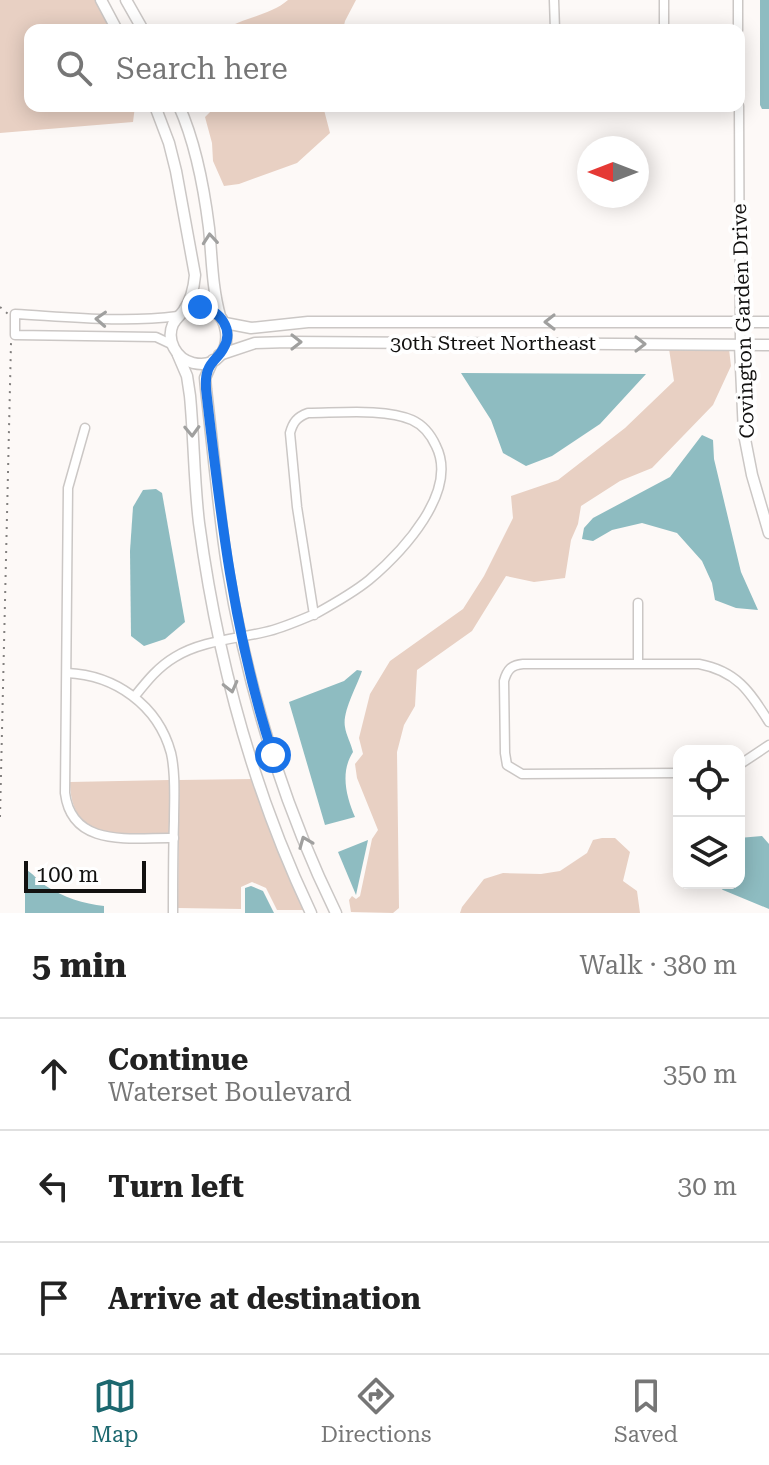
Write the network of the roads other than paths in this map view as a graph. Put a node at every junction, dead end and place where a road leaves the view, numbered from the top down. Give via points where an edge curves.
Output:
1 (101, 0) edge
2 (126, 0) edge
3 (554, 0) edge
4 (664, 0) edge
5 (738, 0) edge
6 (114, 24) edge
7 (140, 24) edge
8 (555, 24) edge
9 (664, 24) edge
10 (738, 24) edge
11 (157, 112) edge
12 (181, 112) edge
13 (739, 112) edge
14 (181, 314) junction
15 (222, 320) junction
16 (740, 322) junction
17 (769, 322) edge
18 (740, 345) junction
19 (769, 345) edge
20 (176, 350) junction
21 (216, 357) junction
22 (85, 428) dead end
23 (769, 533) edge
24 (638, 603) dead end
25 (314, 615) junction
26 (241, 637) junction
27 (220, 642) junction
28 (638, 663) junction
29 (67, 673) junction
30 (135, 696) junction
31 (769, 722) edge
32 (769, 745) edge
33 (745, 761) edge
34 (673, 773) edge
35 (174, 838) junction
36 (173, 913) edge
37 (311, 913) edge
38 (336, 913) edge

1 - 6 street
2 - 7 street
3 - 8 street
4 - 9 street
5 - 10 street
11 - 14 street via 176,171 195,275
15 -> 12 street via 202,187
13 - 16 street, Covington Garden Drive
14 - 15 street via 205,308
14 - 20 street via 171,330
14 -> 20 street via 119,320 15,314 15,335 156,337
16 -> 15 street, 30th Street Northeast via 308,322 251,328
15 - 21 street via 227,337
16 - 17 street, 30th Street Northeast
16 - 18 street, Covington Garden Drive
18 - 19 street, 30th Street Northeast
21 -> 18 street, 30th Street Northeast via 255,343 288,342
18 - 23 street, Covington Garden Drive via 744,434
20 - 21 street via 198,364
20 -> 27 street via 187,376 199,522
21 - 26 street via 205,378
22 - 29 street via 68,488
24 - 28 street
25 - 25 street via 297,507 292,424 308,413 378,413 413,420 432,437 442,463 432,504 398,552 369,580
25 - 26 street
26 - 27 street
38 -> 26 street via 286,793
27 - 30 street via 177,656
27 -> 37 street via 254,766
28 - 31 street via 699,664 729,673
28 - 34 street via 515,664 504,681 507,765 522,774
29 - 30 street via 95,676
29 - 35 street via 65,793 74,818 97,835
30 - 35 street via 156,721 170,751
32 - 33 street
35 - 36 street

